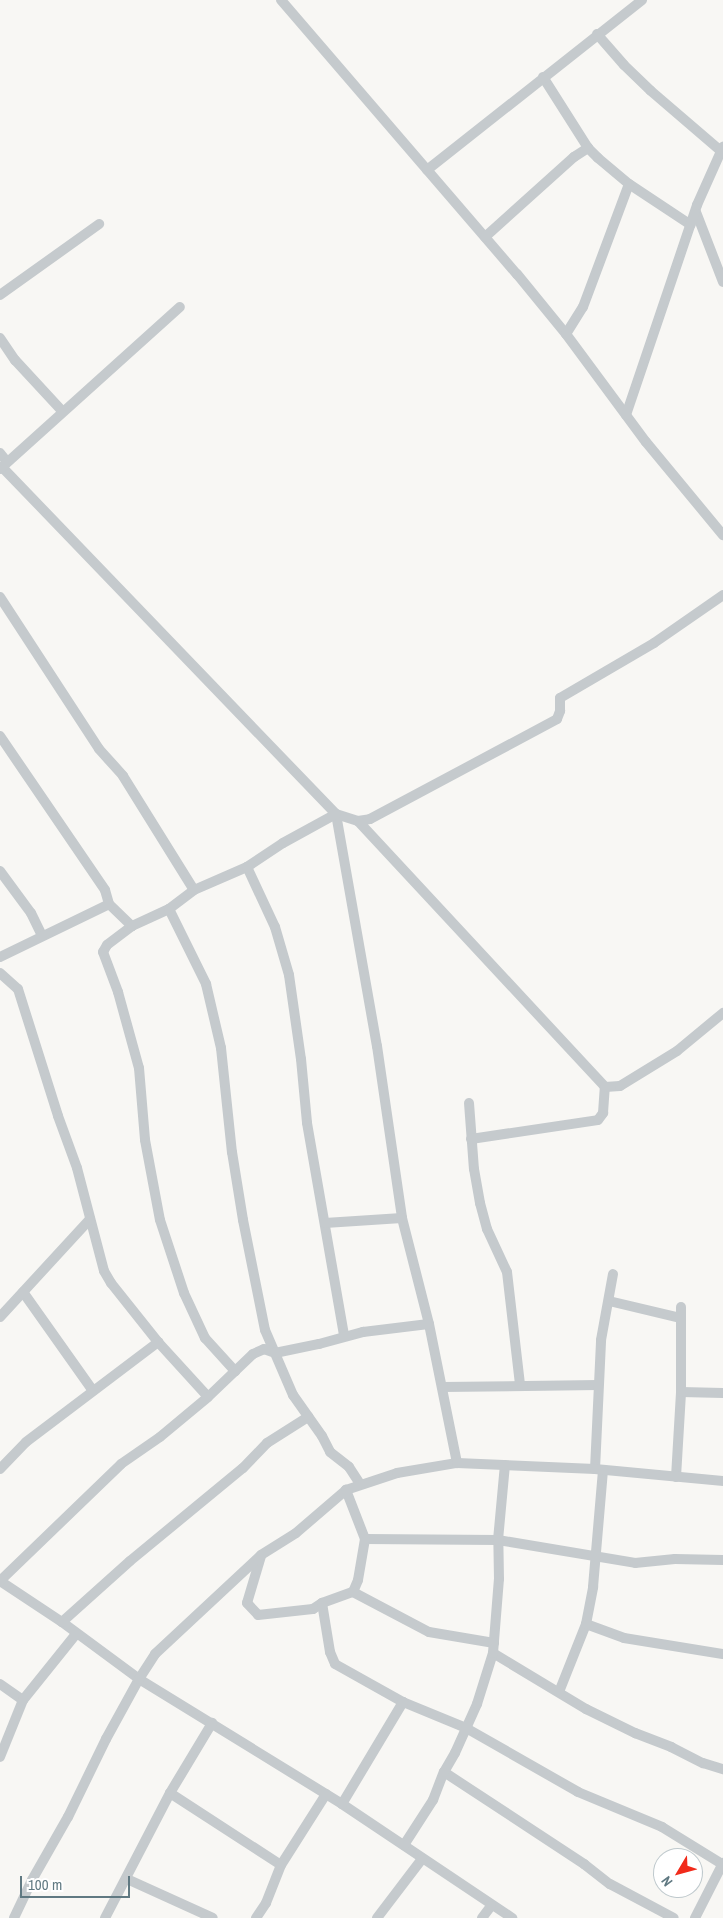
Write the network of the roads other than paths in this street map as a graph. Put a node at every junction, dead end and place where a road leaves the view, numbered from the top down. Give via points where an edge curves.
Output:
1 (280, 0) edge
2 (642, 0) edge
3 (598, 34) junction
4 (543, 77) junction
5 (588, 148) junction
6 (722, 149) edge
7 (427, 170) junction
8 (629, 184) junction
9 (696, 212) junction
10 (99, 224) dead end
11 (691, 225) junction
12 (485, 237) junction
13 (723, 282) edge
14 (0, 295) edge
15 (180, 307) dead end
16 (566, 334) junction
17 (0, 338) edge
18 (62, 412) junction
19 (626, 415) junction
20 (0, 453) edge
21 (3, 466) edge
22 (723, 535) edge
23 (723, 595) edge
24 (0, 597) edge
25 (0, 736) edge
26 (336, 814) junction
27 (358, 821) junction
28 (247, 866) junction
29 (0, 871) edge
30 (194, 890) junction
31 (109, 904) junction
32 (169, 909) junction
33 (132, 926) junction
34 (42, 936) junction
35 (0, 957) edge
36 (0, 973) edge
37 (723, 1014) edge
38 (718, 1025) edge
39 (605, 1087) junction
40 (469, 1103) dead end
41 (471, 1139) junction
42 (402, 1218) junction
43 (90, 1219) junction
44 (325, 1223) junction
45 (613, 1274) dead end
46 (23, 1292) junction
47 (608, 1301) junction
48 (681, 1307) dead end
49 (0, 1316) edge
50 (681, 1318) junction
51 (429, 1324) junction
52 (344, 1336) junction
53 (158, 1342) junction
54 (275, 1353) junction
55 (235, 1371) junction
56 (520, 1385) junction
57 (598, 1385) junction
58 (443, 1387) junction
59 (93, 1391) junction
60 (681, 1392) junction
61 (723, 1393) edge
62 (208, 1397) junction
63 (308, 1417) junction
64 (458, 1463) junction
65 (505, 1465) junction
66 (0, 1468) edge
67 (599, 1470) junction
68 (676, 1477) junction
69 (723, 1481) edge
70 (360, 1484) junction
71 (346, 1490) junction
72 (365, 1538) junction
73 (498, 1540) junction
74 (261, 1555) junction
75 (595, 1555) junction
76 (723, 1560) edge
77 (0, 1581) edge
78 (353, 1592) junction
79 (322, 1603) junction
80 (62, 1622) junction
81 (586, 1624) junction
82 (76, 1634) junction
83 (494, 1648) junction
84 (723, 1654) edge
85 (139, 1679) junction
86 (0, 1684) edge
87 (559, 1692) junction
88 (23, 1700) junction
89 (403, 1702) junction
90 (212, 1722) junction
91 (466, 1728) junction
92 (0, 1757) edge
93 (723, 1769) edge
94 (444, 1772) junction
95 (170, 1793) junction
96 (326, 1794) junction
97 (342, 1804) junction
98 (404, 1845) junction
99 (422, 1859) junction
100 (722, 1864) edge
101 (281, 1865) junction
102 (127, 1879) junction
103 (491, 1906) junction
104 (14, 1918) edge
105 (105, 1918) edge
106 (213, 1918) edge
107 (256, 1918) edge
108 (378, 1918) edge
109 (482, 1918) edge
110 (512, 1918) edge
111 (674, 1918) edge
112 (695, 1918) edge

1 - 7 street
2 - 3 street
3 - 4 street
3 - 6 street via 651,91
4 - 5 street
4 - 7 street
5 - 8 street
5 - 12 street
6 - 9 street
7 - 12 street
8 - 11 street
8 - 16 street via 583,307
9 - 11 street
9 - 13 street
10 - 14 street
11 - 19 street
12 - 16 street
15 - 18 street
16 - 19 street
17 - 18 street via 15,360
18 - 21 street
19 - 22 street
20 - 21 street
21 - 26 street
23 - 27 street via 654,643 560,698 557,718 370,819
24 - 30 street via 99,749 123,776
25 - 31 street via 105,890
26 - 27 street
26 - 28 street
26 - 42 street
27 - 39 street
28 - 30 street
28 - 44 street via 275,927 289,975 306,1123
29 - 34 street via 31,913
30 - 32 street
31 - 33 street
31 - 34 street
32 - 33 street
32 - 54 street via 206,984 221,1048 244,1229 265,1330
33 - 55 street via 107,945 103,952 139,1068 145,1140 160,1220 184,1293 205,1338
34 - 35 street
36 - 43 street via 18,989 77,1168
37 - 38 street
38 - 39 street via 620,1086
39 - 41 street via 603,1113 598,1120
40 - 41 street
41 - 56 street via 487,1229 507,1272
42 - 44 street
42 - 51 street
43 - 46 street
43 - 53 street via 104,1271
44 - 52 street
45 - 47 street
46 - 49 street
46 - 59 street
47 - 50 street
47 - 57 street
48 - 50 street
50 - 60 street
51 - 52 street
51 - 58 street
52 - 54 street
53 - 59 street
53 - 62 street
54 - 55 street via 264,1348
54 - 63 street via 293,1395
55 - 62 street
56 - 57 street
56 - 58 street
57 - 67 street
58 - 64 street
59 - 66 street via 26,1442
60 - 61 street
60 - 68 street
62 - 77 street via 121,1464
63 - 70 street via 330,1452 349,1467
63 - 80 street via 267,1443 243,1468
64 - 65 street
64 - 70 street via 397,1473
65 - 67 street
65 - 73 street
67 - 68 street
67 - 75 street
68 - 69 street
70 - 71 street
71 - 72 street
71 - 74 street via 296,1533
72 - 73 street
72 - 78 street
73 - 75 street
73 - 83 street
74 - 79 street via 247,1603 258,1615 313,1608
74 - 85 street via 155,1654
75 - 76 street via 636,1563 675,1559
75 - 81 street
77 - 80 street
78 - 79 street
78 - 83 street via 430,1632
79 - 89 street via 335,1664
80 - 82 street
81 - 84 street via 624,1638
81 - 87 street
82 - 85 street
82 - 88 street
83 - 87 street
83 - 91 street
85 - 90 street
85 - 104 street
86 - 88 street
87 - 93 street via 635,1733
88 - 92 street
89 - 91 street
89 - 97 street
90 - 95 street
90 - 96 street
91 - 94 street
91 - 100 street via 578,1792 662,1827
94 - 98 street via 434,1800
94 - 111 street via 610,1884
95 - 101 street
95 - 102 street
96 - 97 street
96 - 101 street
97 - 98 street
98 - 99 street
99 - 103 street
99 - 108 street
100 - 112 street
101 - 107 street via 266,1903
102 - 105 street
102 - 106 street
103 - 109 street
103 - 110 street

